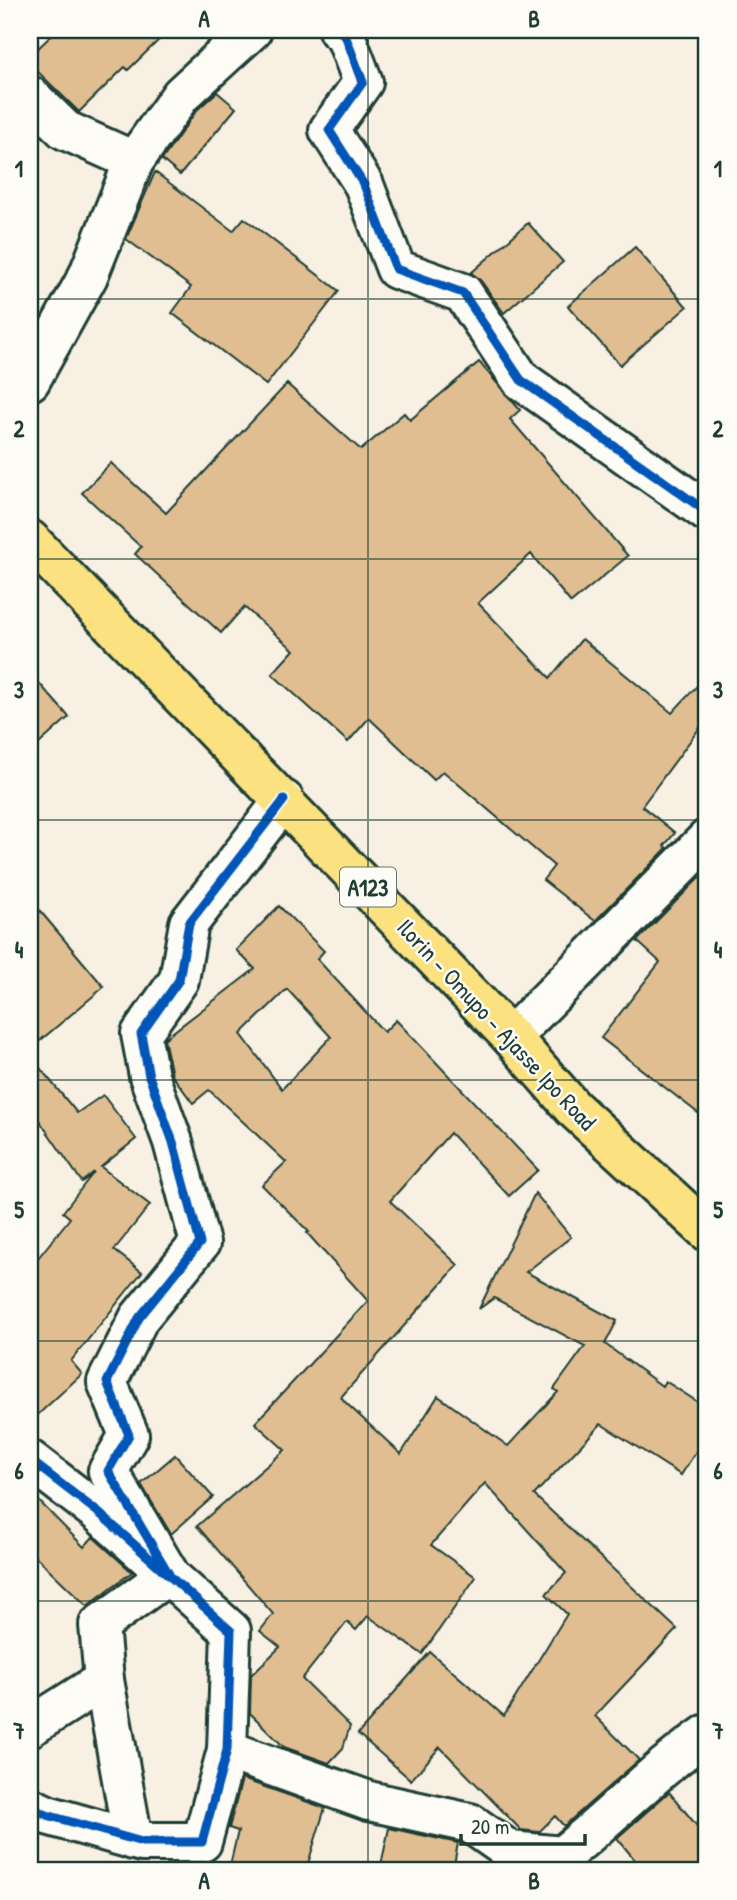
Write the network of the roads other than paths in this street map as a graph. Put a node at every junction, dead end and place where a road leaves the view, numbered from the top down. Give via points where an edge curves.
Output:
1 (252, 30) edge
2 (338, 30) edge
3 (30, 96) edge
4 (134, 161) junction
5 (30, 381) edge
6 (707, 512) edge
7 (30, 540) edge
8 (284, 800) junction
9 (707, 839) edge
10 (511, 1037) junction
11 (707, 1231) edge
12 (30, 1460) edge
13 (169, 1574) junction
14 (104, 1680) junction
15 (30, 1727) edge
16 (707, 1734) edge
17 (227, 1750) junction
18 (30, 1807) edge
19 (133, 1840) junction

1 - 4 street via 181,95
2 - 6 street via 345,34 363,82 329,130 364,185 396,269 463,293 522,380
3 - 4 street via 65,130
4 - 5 street via 88,276
7 - 8 highway, Ilorin - Omupo - Ajasse Ipo Road / A123
8 - 10 highway, Ilorin - Omupo - Ajasse Ipo Road / A123
8 - 13 street via 189,923 179,980 141,1034 149,1076 173,1142 200,1243 139,1318 107,1382 128,1435 108,1471
9 - 10 street
10 - 11 highway, Ilorin - Omupo - Ajasse Ipo Road / A123 via 573,1108
12 - 13 street
13 - 14 street via 99,1625
13 - 17 street via 231,1631
14 - 15 street
14 - 19 street
16 - 17 street via 672,1758 562,1856 510,1851 470,1823 369,1801
17 - 19 street via 202,1842
18 - 19 street

